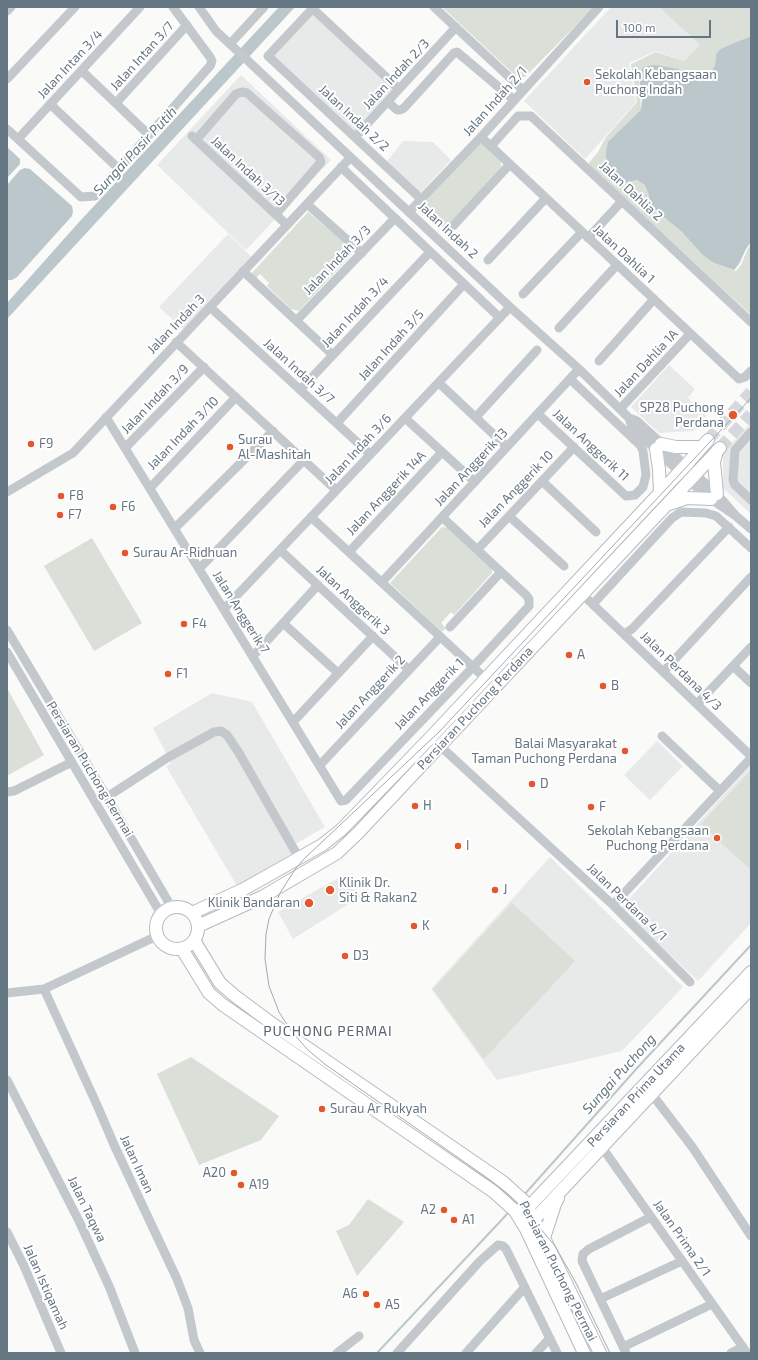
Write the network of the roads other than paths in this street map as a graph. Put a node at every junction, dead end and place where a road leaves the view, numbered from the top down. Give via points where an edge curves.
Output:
1 (11, 7) edge
2 (75, 7) edge
3 (140, 7) edge
4 (174, 7) edge
5 (199, 7) edge
6 (264, 7) edge
7 (434, 7) edge
8 (599, 7) edge
9 (313, 8) edge
10 (7, 11) edge
11 (187, 25) junction
12 (456, 27) junction
13 (233, 47) junction
14 (82, 71) junction
15 (7, 79) edge
16 (399, 89) junction
17 (523, 90) junction
18 (514, 100) junction
19 (388, 102) junction
20 (116, 103) junction
21 (50, 104) junction
22 (7, 129) edge
23 (149, 135) junction
24 (481, 137) junction
25 (355, 138) junction
26 (18, 139) junction
27 (491, 146) junction
28 (350, 158) junction
29 (510, 164) junction
30 (341, 167) junction
31 (119, 169) junction
32 (546, 198) junction
33 (422, 199) junction
34 (622, 201) junction
35 (307, 204) junction
36 (410, 212) junction
37 (276, 214) junction
38 (395, 218) junction
39 (287, 225) junction
40 (453, 226) dead end
41 (585, 235) junction
42 (430, 252) junction
43 (362, 253) junction
44 (488, 260) dead end
45 (617, 265) junction
46 (243, 271) junction
47 (464, 284) junction
48 (523, 294) dead end
49 (654, 299) junction
50 (210, 307) junction
51 (510, 307) junction
52 (500, 318) junction
53 (298, 320) junction
54 (751, 322) edge
55 (559, 328) dead end
56 (690, 334) junction
57 (176, 342) junction
58 (537, 350) dead end
59 (333, 355) junction
60 (599, 361) dead end
61 (204, 367) junction
62 (579, 369) junction
63 (751, 371) edge
64 (570, 379) junction
65 (438, 383) junction
66 (300, 390) junction
67 (236, 397) junction
68 (620, 410) junction
69 (538, 414) junction
70 (106, 417) junction
71 (476, 417) junction
72 (405, 418) junction
73 (337, 423) junction
74 (273, 431) junction
75 (751, 432) edge
76 (507, 447) junction
77 (659, 447) junction
78 (125, 448) junction
79 (574, 448) junction
80 (442, 452) junction
81 (370, 454) junction
82 (304, 460) junction
83 (683, 469) junction
84 (692, 478) junction
85 (474, 482) junction
86 (542, 482) junction
87 (150, 488) junction
88 (336, 490) junction
89 (7, 492) edge
90 (660, 493) junction
91 (714, 496) junction
92 (751, 500) edge
93 (666, 506) junction
94 (509, 516) junction
95 (311, 517) junction
96 (442, 517) junction
97 (728, 527) junction
98 (174, 528) junction
99 (751, 529) edge
100 (596, 532) dead end
101 (751, 548) edge
102 (478, 549) junction
103 (280, 550) junction
104 (349, 552) junction
105 (564, 566) dead end
106 (200, 569) junction
107 (501, 572) junction
108 (751, 577) edge
109 (382, 582) junction
110 (318, 585) junction
111 (582, 594) junction
112 (593, 604) junction
113 (224, 609) junction
114 (283, 623) junction
115 (450, 627) dead end
116 (7, 630) edge
117 (624, 634) junction
118 (373, 636) junction
119 (440, 636) junction
120 (751, 647) edge
121 (7, 652) edge
122 (252, 656) junction
123 (733, 666) junction
124 (473, 667) junction
125 (409, 670) junction
126 (663, 672) junction
127 (338, 673) junction
128 (486, 679) junction
129 (751, 683) edge
130 (696, 704) junction
131 (293, 722) junction
132 (662, 736) dead end
133 (439, 745) junction
134 (751, 757) edge
135 (72, 762) junction
136 (320, 766) junction
137 (720, 791) junction
138 (7, 792) edge
139 (107, 797) junction
140 (341, 801) joint
141 (299, 858) junction
142 (613, 905) junction
143 (166, 911) junction
144 (192, 913) junction
145 (198, 926) junction
146 (157, 936) junction
147 (195, 942) junction
148 (182, 949) junction
149 (751, 972) edge
150 (690, 982) dead end
151 (751, 988) edge
152 (44, 989) junction
153 (7, 993) edge
154 (7, 1080) edge
155 (649, 1089) junction
156 (599, 1143) junction
157 (546, 1190) junction
158 (515, 1191) junction
159 (561, 1192) junction
160 (526, 1204) junction
161 (517, 1214) junction
162 (651, 1217) junction
163 (534, 1220) junction
164 (526, 1229) junction
165 (7, 1232) edge
166 (751, 1236) edge
167 (544, 1238) junction
168 (682, 1261) junction
169 (525, 1287) junction
170 (600, 1299) junction
171 (712, 1304) junction
172 (359, 1336) dead end
173 (550, 1338) junction
174 (624, 1350) edge
175 (745, 1350) edge
176 (61, 1353) edge
177 (135, 1353) edge
178 (200, 1353) edge
179 (336, 1353) edge
180 (397, 1353) edge
181 (466, 1353) edge
182 (536, 1353) edge
183 (557, 1353) edge
184 (584, 1353) edge
185 (600, 1353) edge
186 (731, 1353) edge

1 - 10 street
2 - 15 street
3 - 14 street, Jalan Intan 3/4
4 - 11 street
5 - 13 street, Jalan Indah 2 via 216,31
6 - 13 street
7 - 12 street
8 - 17 street, Jalan Indah 2/1
9 - 16 street
9 - 25 street, Jalan Indah 2/2 via 268,56
11 - 20 street, Jalan Intan 3/7
11 - 23 street via 212,61
12 - 16 street, Jalan Indah 2/3
12 - 17 street
13 - 28 street, Jalan Indah 2
14 - 20 street
14 - 21 street, Jalan Intan 3/4
16 - 19 street, Jalan Indah 2/3
17 - 18 street, Jalan Indah 2/1
18 - 19 street via 457,52 404,108 397,110
18 - 24 street, Jalan Indah 2/1
19 - 25 street, Jalan Indah 2/3
20 - 23 street
21 - 26 street, Jalan Intan 3/4
21 - 31 street
22 - 26 street
23 - 31 street
24 - 27 street, Jalan Dahlia 1
24 - 33 street, Jalan Indah 2/1
25 - 33 street, Jalan Indah 2/2
26 - 31 street via 81,197 95,196
27 - 29 street, Jalan Dahlia 1
27 - 34 street, Jalan Dahlia 2 via 518,116 531,116
28 - 30 street, Jalan Indah 3
28 - 36 street, Jalan Indah 2
29 - 32 street, Jalan Dahlia 1
29 - 40 street
30 - 35 street, Jalan Indah 3
30 - 38 street
32 - 41 street, Jalan Dahlia 1
32 - 44 street
33 - 36 street, Jalan Indah 2/1
34 - 41 street
34 - 54 street, Jalan Dahlia 2
35 - 39 street, Jalan Indah 3
35 - 43 street
36 - 51 street, Jalan Indah 2
37 - 37 street, Jalan Indah 3/13 via 321,162 319,157 247,93 242,92 236,94 194,138
37 - 39 street, Jalan Indah 3/13
38 - 42 street
38 - 43 street, Jalan Indah 3/3
39 - 46 street, Jalan Indah 3
41 - 45 street, Jalan Dahlia 1
41 - 48 street
42 - 47 street
42 - 59 street, Jalan Indah 3/4
43 - 53 street, Jalan Indah 3/3
45 - 49 street, Jalan Dahlia 1
45 - 55 street
46 - 50 street, Jalan Indah 3
46 - 53 street
47 - 52 street
47 - 73 street, Jalan Indah 3/5
49 - 56 street, Jalan Dahlia 1
49 - 60 street
50 - 57 street, Jalan Indah 3
50 - 66 street, Jalan Indah 3/7
51 - 52 street, Jalan Indah 3/6
51 - 62 street, Jalan Indah 2
52 - 65 street, Jalan Indah 3/6
53 - 59 street
56 - 63 street, Jalan Dahlia 1 via 739,379
56 - 68 street, Jalan Dahlia 1A
57 - 61 street
57 - 70 street, Jalan Indah 3
58 - 71 street
59 - 66 street, Jalan Indah 3/4
61 - 67 street
61 - 78 street, Jalan Indah 3/9
62 - 64 street, Jalan Anggerik 13
62 - 68 street, Jalan Indah 2
64 - 69 street, Jalan Anggerik 13
64 - 79 street, Jalan Anggerik 11 via 641,446 646,475 643,487 635,495 626,496
65 - 71 street
65 - 72 street, Jalan Indah 3/6
66 - 73 street, Jalan Indah 3/7
67 - 74 street
67 - 87 street, Jalan Indah 3/10
68 - 77 street, Jalan Indah 2 via 630,418 632,427
69 - 76 street, Jalan Anggerik 13
69 - 79 street, Jalan Anggerik 11
70 - 78 street, Jalan Anggerik 7
70 - 89 street, Jalan Indah 3 via 73,453
71 - 76 street
72 - 80 street
72 - 81 street, Jalan Indah 3/6
73 - 81 street, Jalan Indah 3/7
74 - 82 street
74 - 98 street
75 - 92 street via 734,450 733,480
76 - 85 street, Jalan Anggerik 13
77 - 83 street, Jalan Indah 2
77 - 83 main road, Persiaran Puchong Perdana via 705,444
77 - 90 main road
78 - 87 street, Jalan Anggerik 7
79 - 86 street, Jalan Anggerik 10
80 - 85 street
80 - 104 street, Jalan Anggerik 14A
81 - 88 street, Jalan Indah 3/6
82 - 88 street
82 - 106 street
83 - 84 street, Jalan Indah 2
83 - 90 main road, Persiaran Puchong Perdana
84 - 91 street, Jalan Indah 2
84 - 91 main road, Persiaran Puchong Perdana via 718,450 714,462
84 - 93 main road, Persiaran Puchong Perdana
85 - 96 street, Jalan Anggerik 13
86 - 94 street, Jalan Anggerik 10
86 - 100 street
87 - 98 street, Jalan Anggerik 7
88 - 95 street, Jalan Indah 3/6
90 - 128 main road, Persiaran Puchong Perdana
91 - 93 main road via 687,498
91 - 99 street, Jalan Indah 2
93 - 111 main road, Persiaran Puchong Perdana
94 - 102 street, Jalan Anggerik 10
94 - 105 street
95 - 103 street, Jalan Indah 3/6
95 - 104 street
96 - 102 street
96 - 109 street, Jalan Anggerik 13
97 - 101 street
97 - 112 street via 716,516 681,512 672,518
97 - 117 street via 632,630
98 - 106 street, Jalan Anggerik 7
102 - 107 street
103 - 110 street, Jalan Anggerik 3
103 - 113 street, Jalan Indah 3/6
104 - 109 street
106 - 113 street, Jalan Anggerik 7
107 - 115 street
107 - 124 street, Jalan Anggerik 1 via 529,599 530,606
108 - 126 street
109 - 119 street
110 - 114 street
110 - 118 street, Jalan Anggerik 3
111 - 112 street, Jalan Perdana 4/3
111 - 133 main road, Persiaran Puchong Perdana
112 - 117 street, Jalan Perdana 4/3
113 - 122 street, Jalan Anggerik 7
114 - 122 street
114 - 127 street
116 - 139 street, Persiaran Puchong Permai
117 - 126 street, Jalan Perdana 4/3
118 - 125 street, Jalan Anggerik 3
118 - 127 street
119 - 124 street
119 - 125 street, Jalan Anggerik 2
120 - 123 street
121 - 135 street, Persiaran Puchong Permai
122 - 131 street, Jalan Anggerik 7
123 - 129 street
123 - 130 street
124 - 128 street
124 - 140 street, Jalan Anggerik 1 via 346,800
125 - 136 street, Jalan Anggerik 2
126 - 130 street, Jalan Perdana 4/3
127 - 131 street
128 - 141 main road, Persiaran Puchong Perdana via 341,830
130 - 134 street, Jalan Perdana 4/3
131 - 136 street, Jalan Anggerik 7
132 - 137 street
133 - 142 street, Jalan Perdana 4/1
133 - 145 main road, Persiaran Puchong Perdana via 337,853 262,897
134 - 137 street
135 - 138 street via 14,791
135 - 143 street, Persiaran Puchong Permai
136 - 140 street, Jalan Anggerik 7
137 - 142 street
139 - 141 street via 167,758 214,732 221,731 227,735
139 - 143 street, Persiaran Puchong Permai
141 - 144 main road, Persiaran Puchong Perdana via 244,889
142 - 150 street, Jalan Perdana 4/1
143 - 144 main road via 183,908
143 - 146 main road via 156,924
144 - 145 main road
145 - 147 main road
146 - 148 main road via 164,946
146 - 152 street
147 - 148 main road
147 - 158 main road, Persiaran Puchong Permai via 220,983 235,996
148 - 161 main road, Persiaran Puchong Permai via 209,993 223,1005 494,1192
149 - 155 main road, Persiaran Prima Utama
151 - 155 main road, Persiaran Prima Utama
152 - 153 street
152 - 178 street, Jalan Iman via 177,1279
154 - 177 street, Jalan Taqwa via 79,1221 109,1286
155 - 156 main road, Persiaran Prima Utama
155 - 166 street
156 - 157 main road, Persiaran Prima Utama
156 - 159 main road, Persiaran Prima Utama
156 - 162 street, Jalan Prima 2/1
157 - 158 main road
157 - 160 main road, Persiaran Prima Utama
158 - 160 main road, Persiaran Puchong Permai
159 - 163 main road, Persiaran Prima Utama
159 - 167 main road
160 - 161 main road, Persiaran Prima Utama
160 - 163 main road, Persiaran Puchong Permai
161 - 164 main road, Persiaran Puchong Permai
162 - 168 street, Jalan Prima 2/1
162 - 170 street via 589,1248 583,1254 582,1261
163 - 164 main road, Persiaran Prima Utama
163 - 167 main road, Persiaran Puchong Permai
164 - 184 main road, Persiaran Puchong Permai
165 - 176 street, Jalan Istiqamah
167 - 185 main road, Persiaran Puchong Permai
168 - 170 street
168 - 171 street, Jalan Prima 2/1
169 - 173 street
169 - 180 street via 506,1249 498,1245 480,1261
169 - 181 street
170 - 174 street
171 - 174 street
171 - 175 street, Jalan Prima 2/1
172 - 179 street
173 - 182 street
173 - 183 street
175 - 186 street

